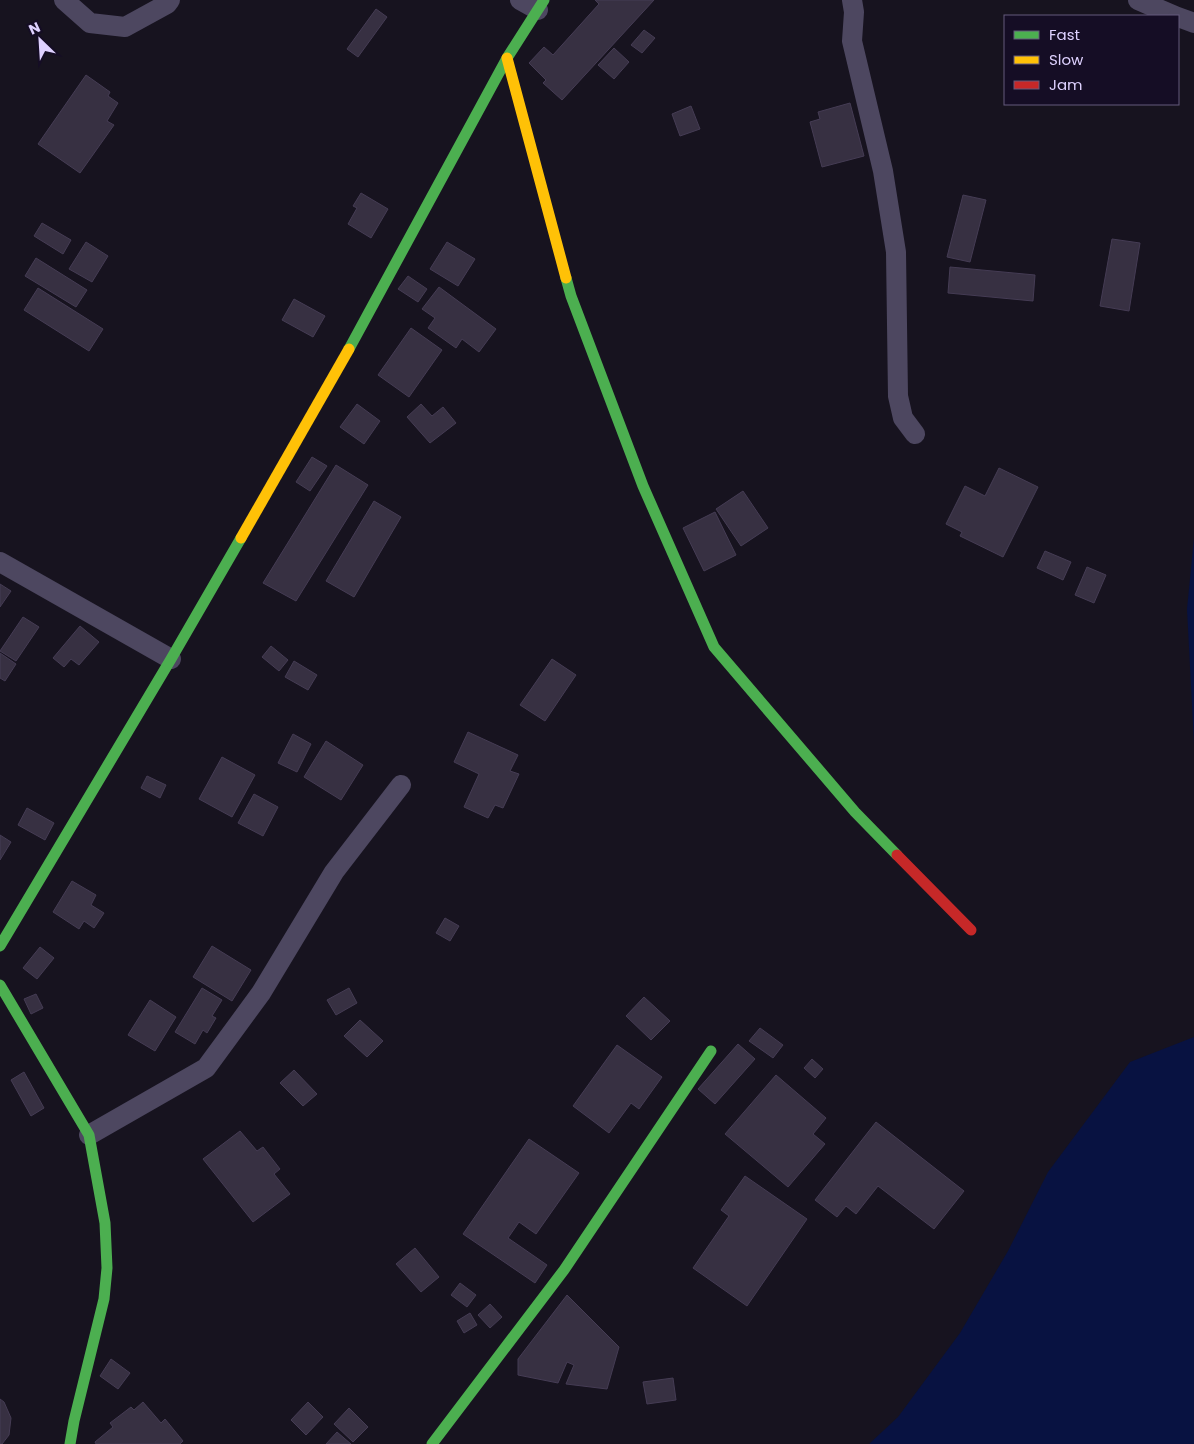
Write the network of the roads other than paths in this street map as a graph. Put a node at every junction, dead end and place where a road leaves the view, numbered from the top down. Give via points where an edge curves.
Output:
1 (64, 0) edge
2 (170, 0) edge
3 (520, 0) edge
4 (852, 0) edge
5 (1138, 0) edge
6 (541, 5) edge
7 (1172, 15) edge
8 (1179, 18) edge
9 (1194, 23) edge
10 (507, 58) junction
11 (915, 434) dead end
12 (0, 562) edge
13 (171, 658) junction
14 (402, 785) dead end
15 (971, 930) dead end
16 (0, 946) edge
17 (0, 986) edge
18 (711, 1051) dead end
19 (89, 1135) junction
20 (70, 1444) edge
21 (432, 1444) edge

1 - 2 street via 90,23 125,27
3 - 6 street
4 - 11 street via 852,41 883,171 896,252 898,396 903,418
5 - 7 street
6 - 10 street
8 - 9 street
10 - 13 street via 374,306
10 - 15 street via 571,296 643,486 714,647 855,812
12 - 13 street
13 - 16 street
14 - 19 street via 334,872 261,993 206,1068
17 - 19 street
18 - 21 street via 564,1270
19 - 20 street via 105,1223 107,1268 104,1299

